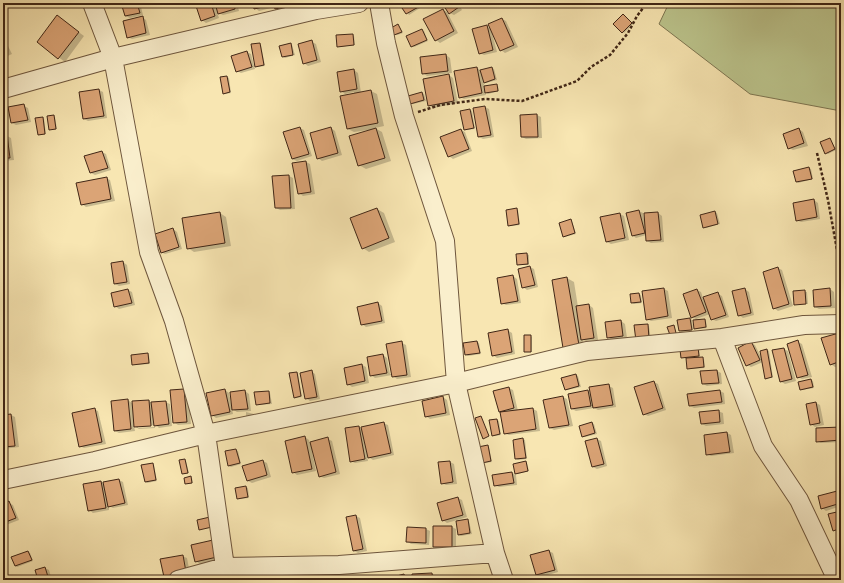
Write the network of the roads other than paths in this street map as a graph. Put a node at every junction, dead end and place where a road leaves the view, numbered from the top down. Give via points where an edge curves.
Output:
1 (92, 3) edge
2 (359, 3) edge
3 (379, 3) edge
4 (113, 58) junction
5 (3, 88) edge
6 (841, 324) edge
7 (722, 338) junction
8 (456, 383) junction
9 (206, 434) junction
10 (3, 480) edge
11 (494, 553) junction
12 (225, 567) junction
13 (178, 580) edge
14 (504, 580) edge
15 (838, 580) edge

1 - 4 street
2 - 4 street via 316,10
3 - 8 street via 404,116 445,241
4 - 5 street
4 - 9 street via 149,252 174,321
6 - 7 street via 804,325
7 - 8 street via 587,351
7 - 15 street via 763,446 799,500
8 - 9 street
8 - 11 street
9 - 10 street
9 - 12 street
11 - 12 street via 339,565
11 - 14 street
12 - 13 street

